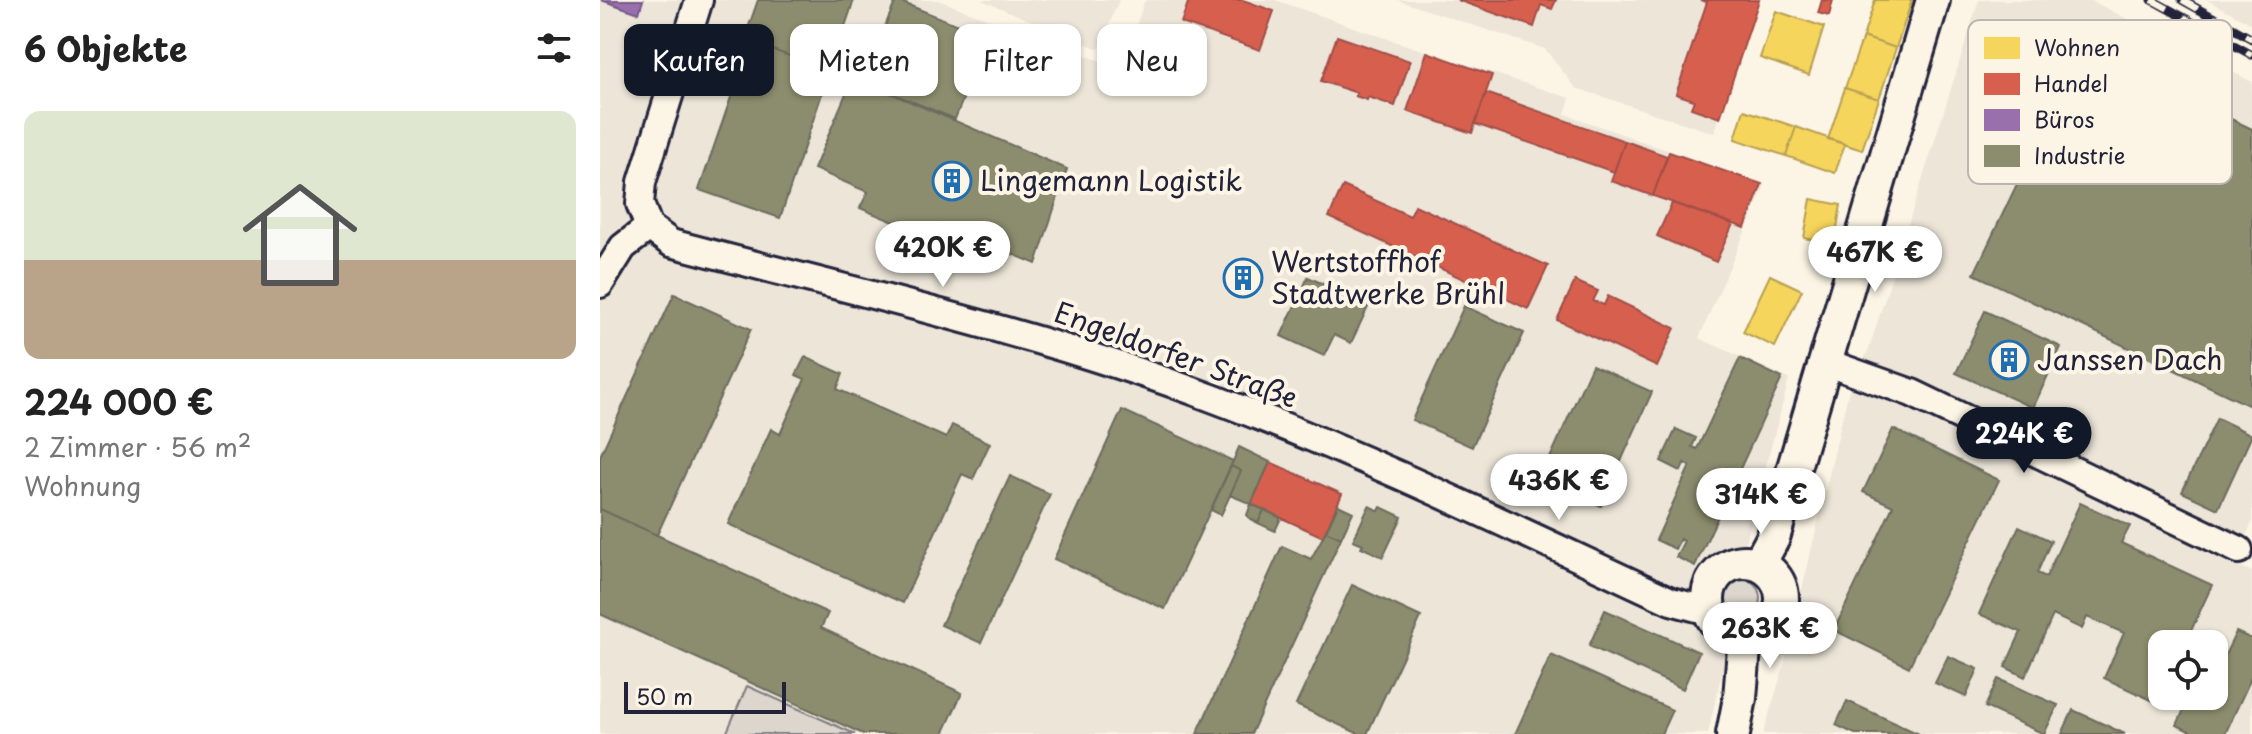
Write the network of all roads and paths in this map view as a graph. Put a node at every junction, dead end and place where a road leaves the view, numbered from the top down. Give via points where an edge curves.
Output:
1 (699, 0) edge
2 (1933, 0) edge
3 (649, 227) junction
4 (600, 284) edge
5 (1825, 362) junction
6 (2239, 550) dead end
7 (1759, 564) junction
8 (1708, 607) junction
9 (1745, 636) junction
10 (1733, 734) edge

1 - 3 street via 642,182 640,204
2 - 5 street
3 - 4 street via 623,247
3 - 8 street, Engeldorfer Straße via 671,243 1038,339 1211,397 1429,489 1671,601
5 - 6 street via 1912,393
5 - 7 street via 1773,538
7 - 8 street via 1732,563 1721,570 1712,581
7 - 9 street via 1779,584 1780,611 1765,630
8 - 9 street via 1718,625
9 - 10 street

